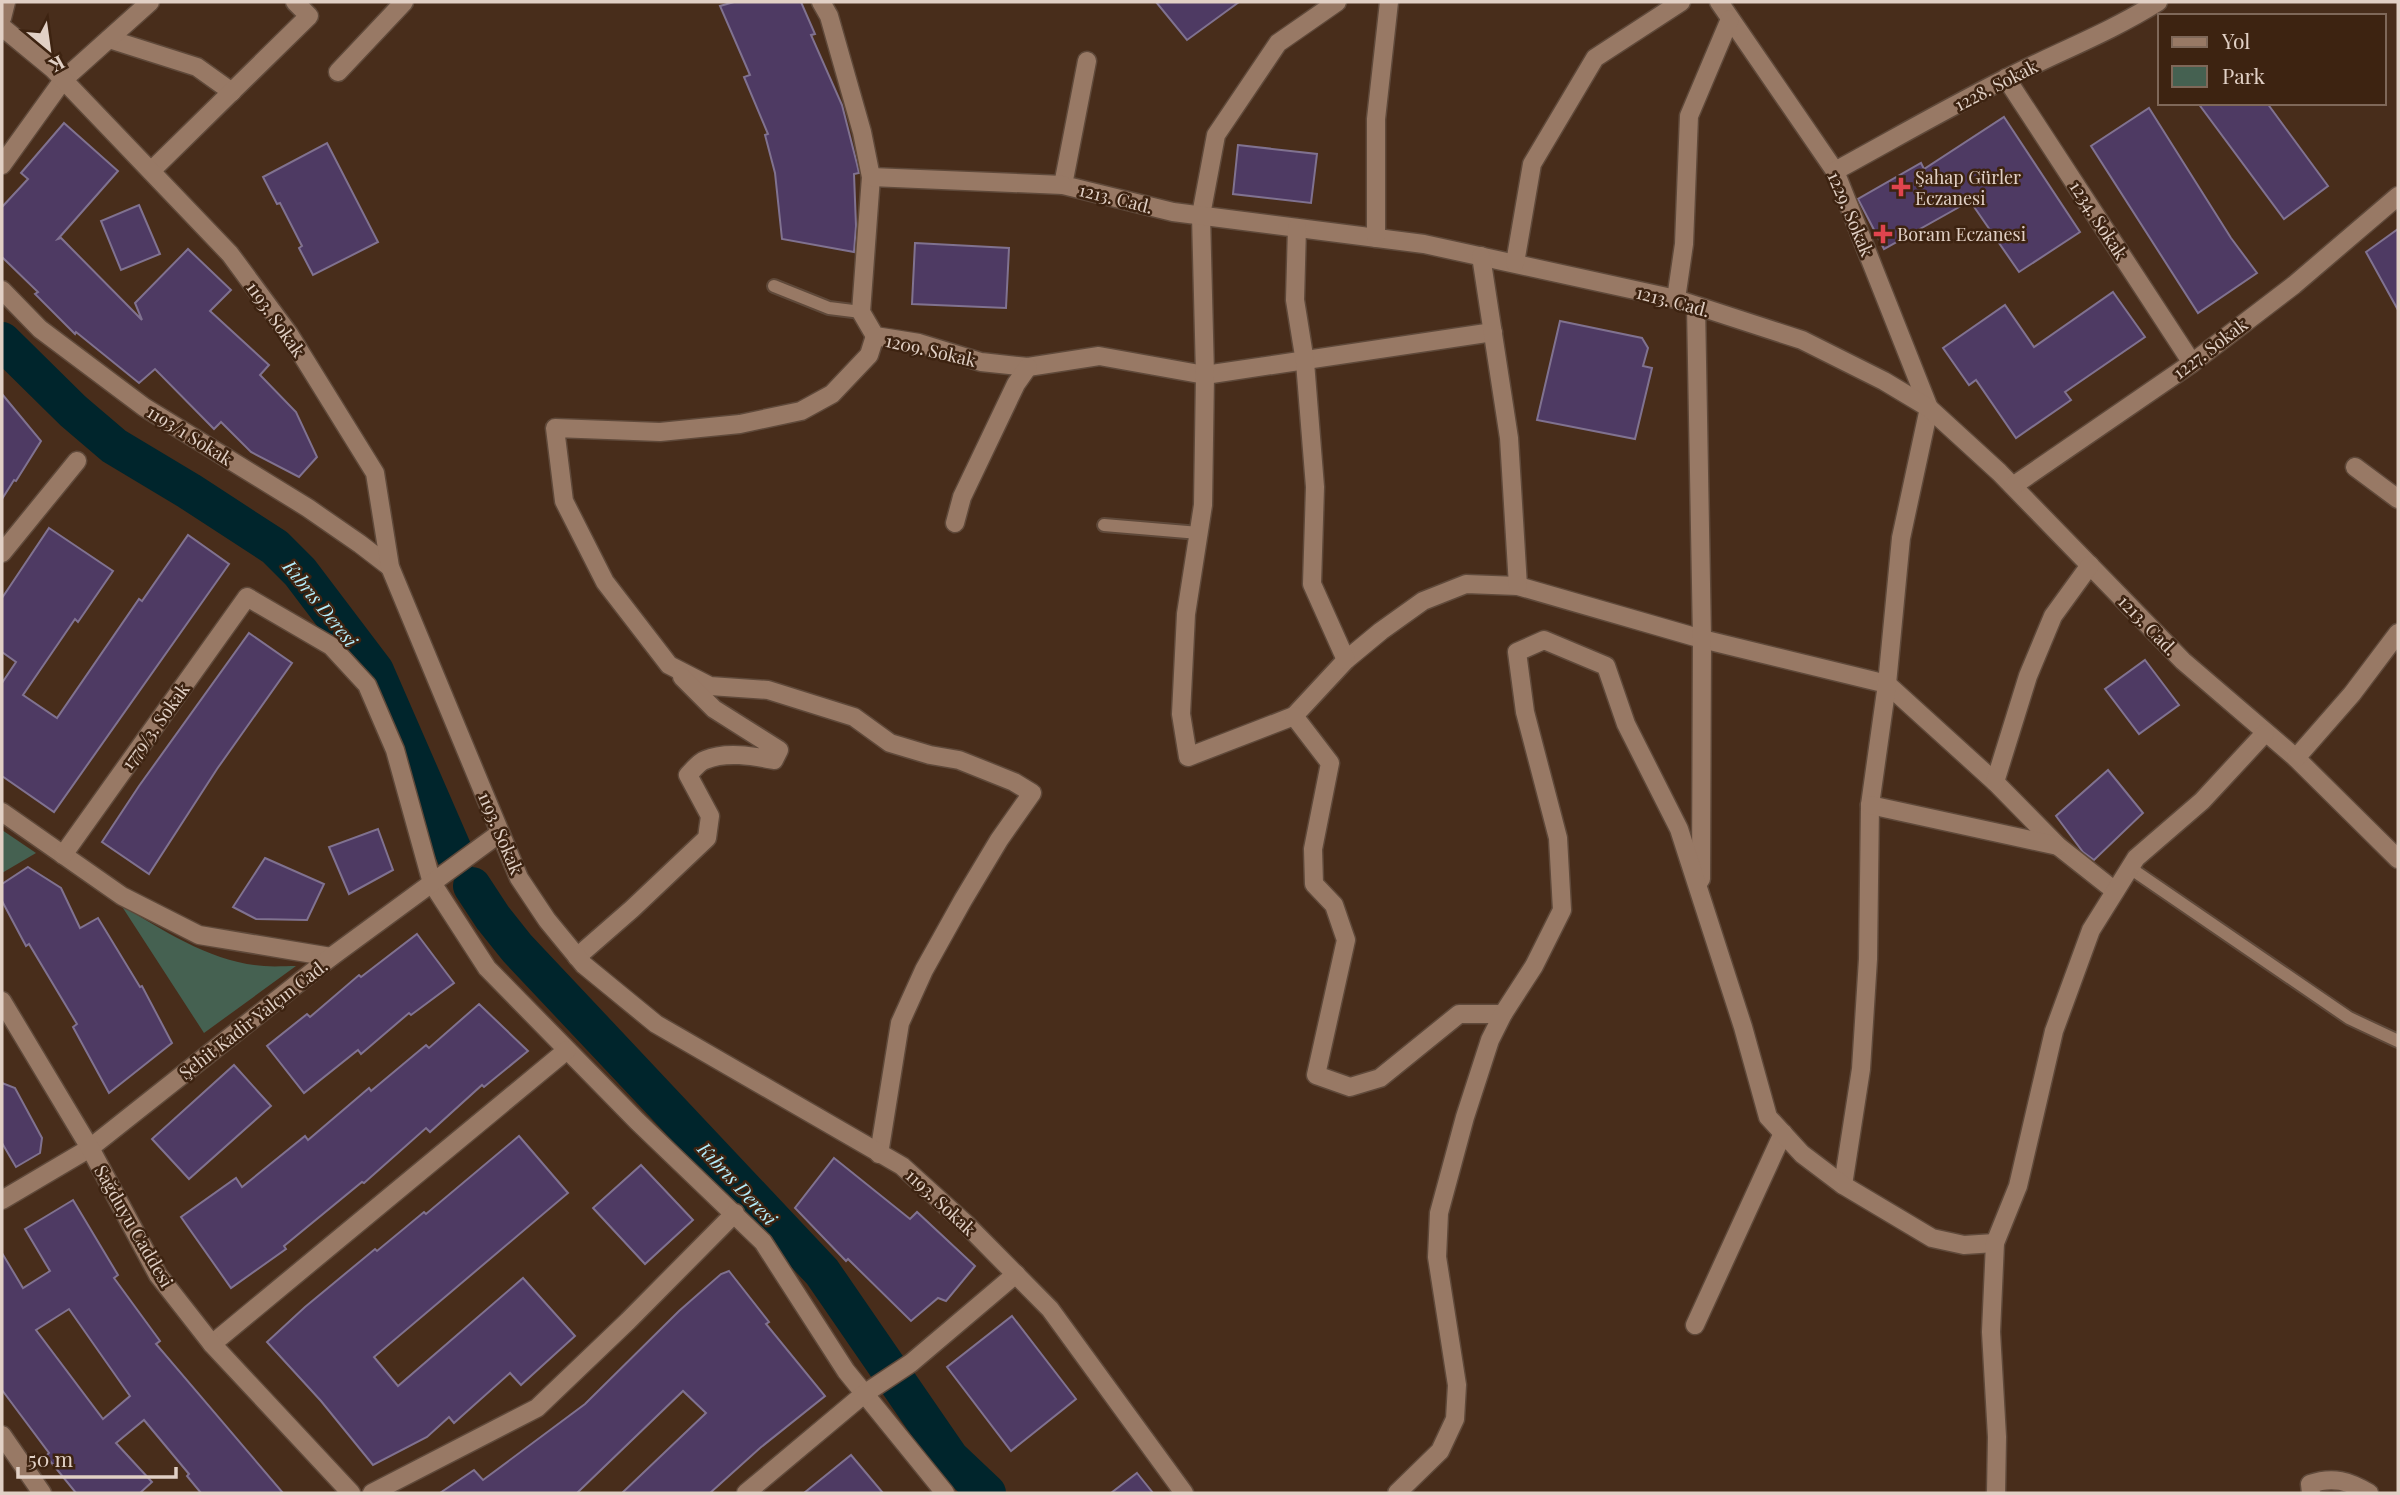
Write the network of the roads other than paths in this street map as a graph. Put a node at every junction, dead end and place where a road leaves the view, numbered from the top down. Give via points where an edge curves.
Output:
1 (6, 2) edge
2 (150, 2) edge
3 (295, 2) edge
4 (404, 2) edge
5 (821, 2) edge
6 (1337, 2) edge
7 (1390, 2) edge
8 (1681, 2) edge
9 (1719, 2) edge
10 (2158, 2) edge
11 (1315, 7) edge
12 (2135, 8) edge
13 (2, 18) edge
14 (1730, 19) junction
15 (2, 27) edge
16 (109, 39) junction
17 (1087, 61) dead end
18 (338, 72) dead end
19 (2006, 78) junction
20 (63, 80) junction
21 (232, 92) junction
22 (2, 165) edge
23 (151, 171) junction
24 (1835, 171) junction
25 (871, 177) junction
26 (1063, 185) junction
27 (2398, 196) edge
28 (1201, 215) junction
29 (1297, 228) junction
30 (1376, 238) junction
31 (1481, 256) junction
32 (1515, 263) junction
33 (774, 286) dead end
34 (2, 289) edge
35 (1676, 299) junction
36 (1696, 306) junction
37 (861, 312) junction
38 (1493, 332) junction
39 (874, 336) junction
40 (1305, 362) junction
41 (2192, 363) junction
42 (1028, 367) junction
43 (1205, 375) junction
44 (1929, 408) junction
45 (77, 461) dead end
46 (2355, 467) dead end
47 (2013, 486) junction
48 (2398, 499) edge
49 (955, 523) dead end
50 (1104, 525) dead end
51 (1199, 533) junction
52 (2, 553) edge
53 (2090, 565) junction
54 (390, 567) junction
55 (1518, 586) junction
56 (2398, 633) edge
57 (1702, 639) junction
58 (1346, 660) junction
59 (669, 665) junction
60 (1887, 684) junction
61 (1294, 716) junction
62 (2265, 733) junction
63 (2296, 758) junction
64 (1995, 782) junction
65 (1870, 805) junction
66 (2, 812) edge
67 (500, 834) junction
68 (2058, 846) junction
69 (63, 855) junction
70 (2398, 859) edge
71 (2130, 868) junction
72 (432, 883) junction
73 (2115, 891) junction
74 (1701, 896) junction
75 (331, 957) junction
76 (577, 957) junction
77 (2, 1001) edge
78 (1503, 1014) junction
79 (2398, 1041) edge
80 (567, 1050) junction
81 (1783, 1133) junction
82 (90, 1148) junction
83 (879, 1154) junction
84 (1843, 1185) junction
85 (2, 1200) edge
86 (735, 1213) junction
87 (1995, 1243) junction
88 (1016, 1274) junction
89 (1695, 1325) dead end
90 (212, 1344) junction
91 (865, 1393) junction
92 (2, 1435) edge
93 (42, 1493) edge
94 (351, 1493) edge
95 (372, 1493) edge
96 (746, 1493) edge
97 (945, 1493) edge
98 (1184, 1493) edge
99 (1397, 1493) edge
100 (1996, 1493) edge
101 (2311, 1493) edge
102 (2369, 1493) edge

1 - 13 street
2 - 16 street
3 - 21 street via 309,16
4 - 18 street
5 - 25 street via 829,16
6 - 11 street
7 - 30 street via 1376,119
8 - 32 street via 1595,58 1532,164
9 - 14 street, 1229. Sokak
10 - 12 street, 1228. Sokak
11 - 28 street via 1278,43 1216,135
12 - 19 street, 1228. Sokak
14 - 24 street, 1229. Sokak
14 - 35 street via 1689,116 1684,244
15 - 20 street, 1193. Sokak
16 - 20 street
16 - 21 street via 197,67
17 - 26 street, 1213. Cad.
19 - 24 street, 1228. Sokak
19 - 41 street, 1234. Sokak
20 - 22 street
20 - 23 street, 1193. Sokak
21 - 23 street
23 - 54 street, 1193. Sokak via 230,254 289,334 375,473
24 - 44 street, 1229. Sokak
25 - 26 street
25 - 37 street
26 - 28 street, 1213. Cad.
27 - 41 street, 1227. Sokak via 2294,285
28 - 29 street, 1213. Cad.
28 - 43 street
29 - 30 street, 1213. Cad.
29 - 40 street via 1295,300
30 - 31 street, 1213. Cad.
31 - 32 street, 1213. Cad.
31 - 38 street
32 - 35 street, 1213. Cad.
33 - 37 lane via 829,308
34 - 54 street, 1193/1 Sokak via 40,329 144,407 308,508
35 - 36 street, 1213. Cad.
36 - 44 street, 1213. Cad. via 1802,340
36 - 57 street
37 - 39 street, 1209. Sokak
38 - 40 street, 1209. Sokak
38 - 55 street via 1509,438
39 - 42 street, 1209. Sokak via 919,343 981,362
39 - 59 street via 869,355 832,394 801,411 740,424 660,432 555,428 564,501 605,582
40 - 43 street, 1209. Sokak
40 - 58 street via 1315,487 1312,584
41 - 47 street, 1227. Sokak
42 - 43 street, 1209. Sokak via 1099,356
42 - 49 street via 962,497
43 - 51 street
44 - 47 street, 1213. Cad.
44 - 60 street via 1902,538
45 - 52 street
46 - 48 street
47 - 53 street, 1213. Cad.
50 - 51 lane
51 - 61 street via 1186,614 1181,714 1188,757
53 - 62 street, 1213. Cad. via 2183,661
53 - 64 street via 2053,616 2028,676
54 - 67 street, 1193. Sokak
55 - 57 street
55 - 58 street via 1466,584 1423,601
56 - 63 street
57 - 60 street
57 - 74 street
58 - 61 street
59 - 76 street via 714,709 779,750 774,760 752,755 703,760 688,775 710,816 707,838
59 - 83 street via 710,686 768,690 854,717 890,743 959,760 1032,793 963,900 900,1023
60 - 64 street
60 - 65 street
61 - 78 street via 1330,763 1313,849 1314,884 1334,905 1346,940 1316,1075 1350,1087 1380,1078 1459,1014
62 - 63 street, 1213. Cad.
62 - 71 street via 2202,801
63 - 70 street, 1213. Cad.
64 - 68 street
65 - 68 street
65 - 84 street via 1861,1069
66 - 69 street
67 - 72 street, Şehit Kadir Yalçın Cad.
67 - 76 street, 1193. Sokak via 519,877
68 - 73 street
69 - 72 street, 1779/3. Sokak via 247,597 331,646 367,685 395,750
69 - 75 street via 122,896 199,935
71 - 73 street
71 - 79 lane via 2349,1018
72 - 75 street, Şehit Kadir Yalçın Cad.
72 - 80 street via 487,968
73 - 87 street via 2091,930 2054,1031 2018,1186
74 - 78 street via 1679,829 1626,723 1606,666 1544,640 1517,652 1525,712 1558,838 1562,909 1534,966
74 - 81 street via 1768,1117
75 - 82 street, Şehit Kadir Yalçın Cad.
76 - 83 street, 1193. Sokak via 656,1024
77 - 82 street, Sağduyu Caddesi
78 - 99 street via 1465,1117 1439,1213 1437,1257 1457,1385 1455,1419 1440,1451
80 - 86 street
80 - 90 street
81 - 84 street
81 - 89 street
82 - 85 street, Şehit Kadir Yalçın Cad.
82 - 90 street, Sağduyu Caddesi via 158,1275
83 - 88 street, 1193. Sokak via 929,1189
84 - 87 street via 1932,1238 1964,1245
86 - 91 street via 763,1242
86 - 95 street via 537,1408
87 - 100 street via 1991,1332
88 - 91 street via 911,1363
88 - 98 street, 1193. Sokak via 1050,1310
90 - 94 street, Sağduyu Caddesi
91 - 96 street
91 - 97 street
92 - 93 street
101 - 102 street via 2310,1484 2325,1479 2350,1482

